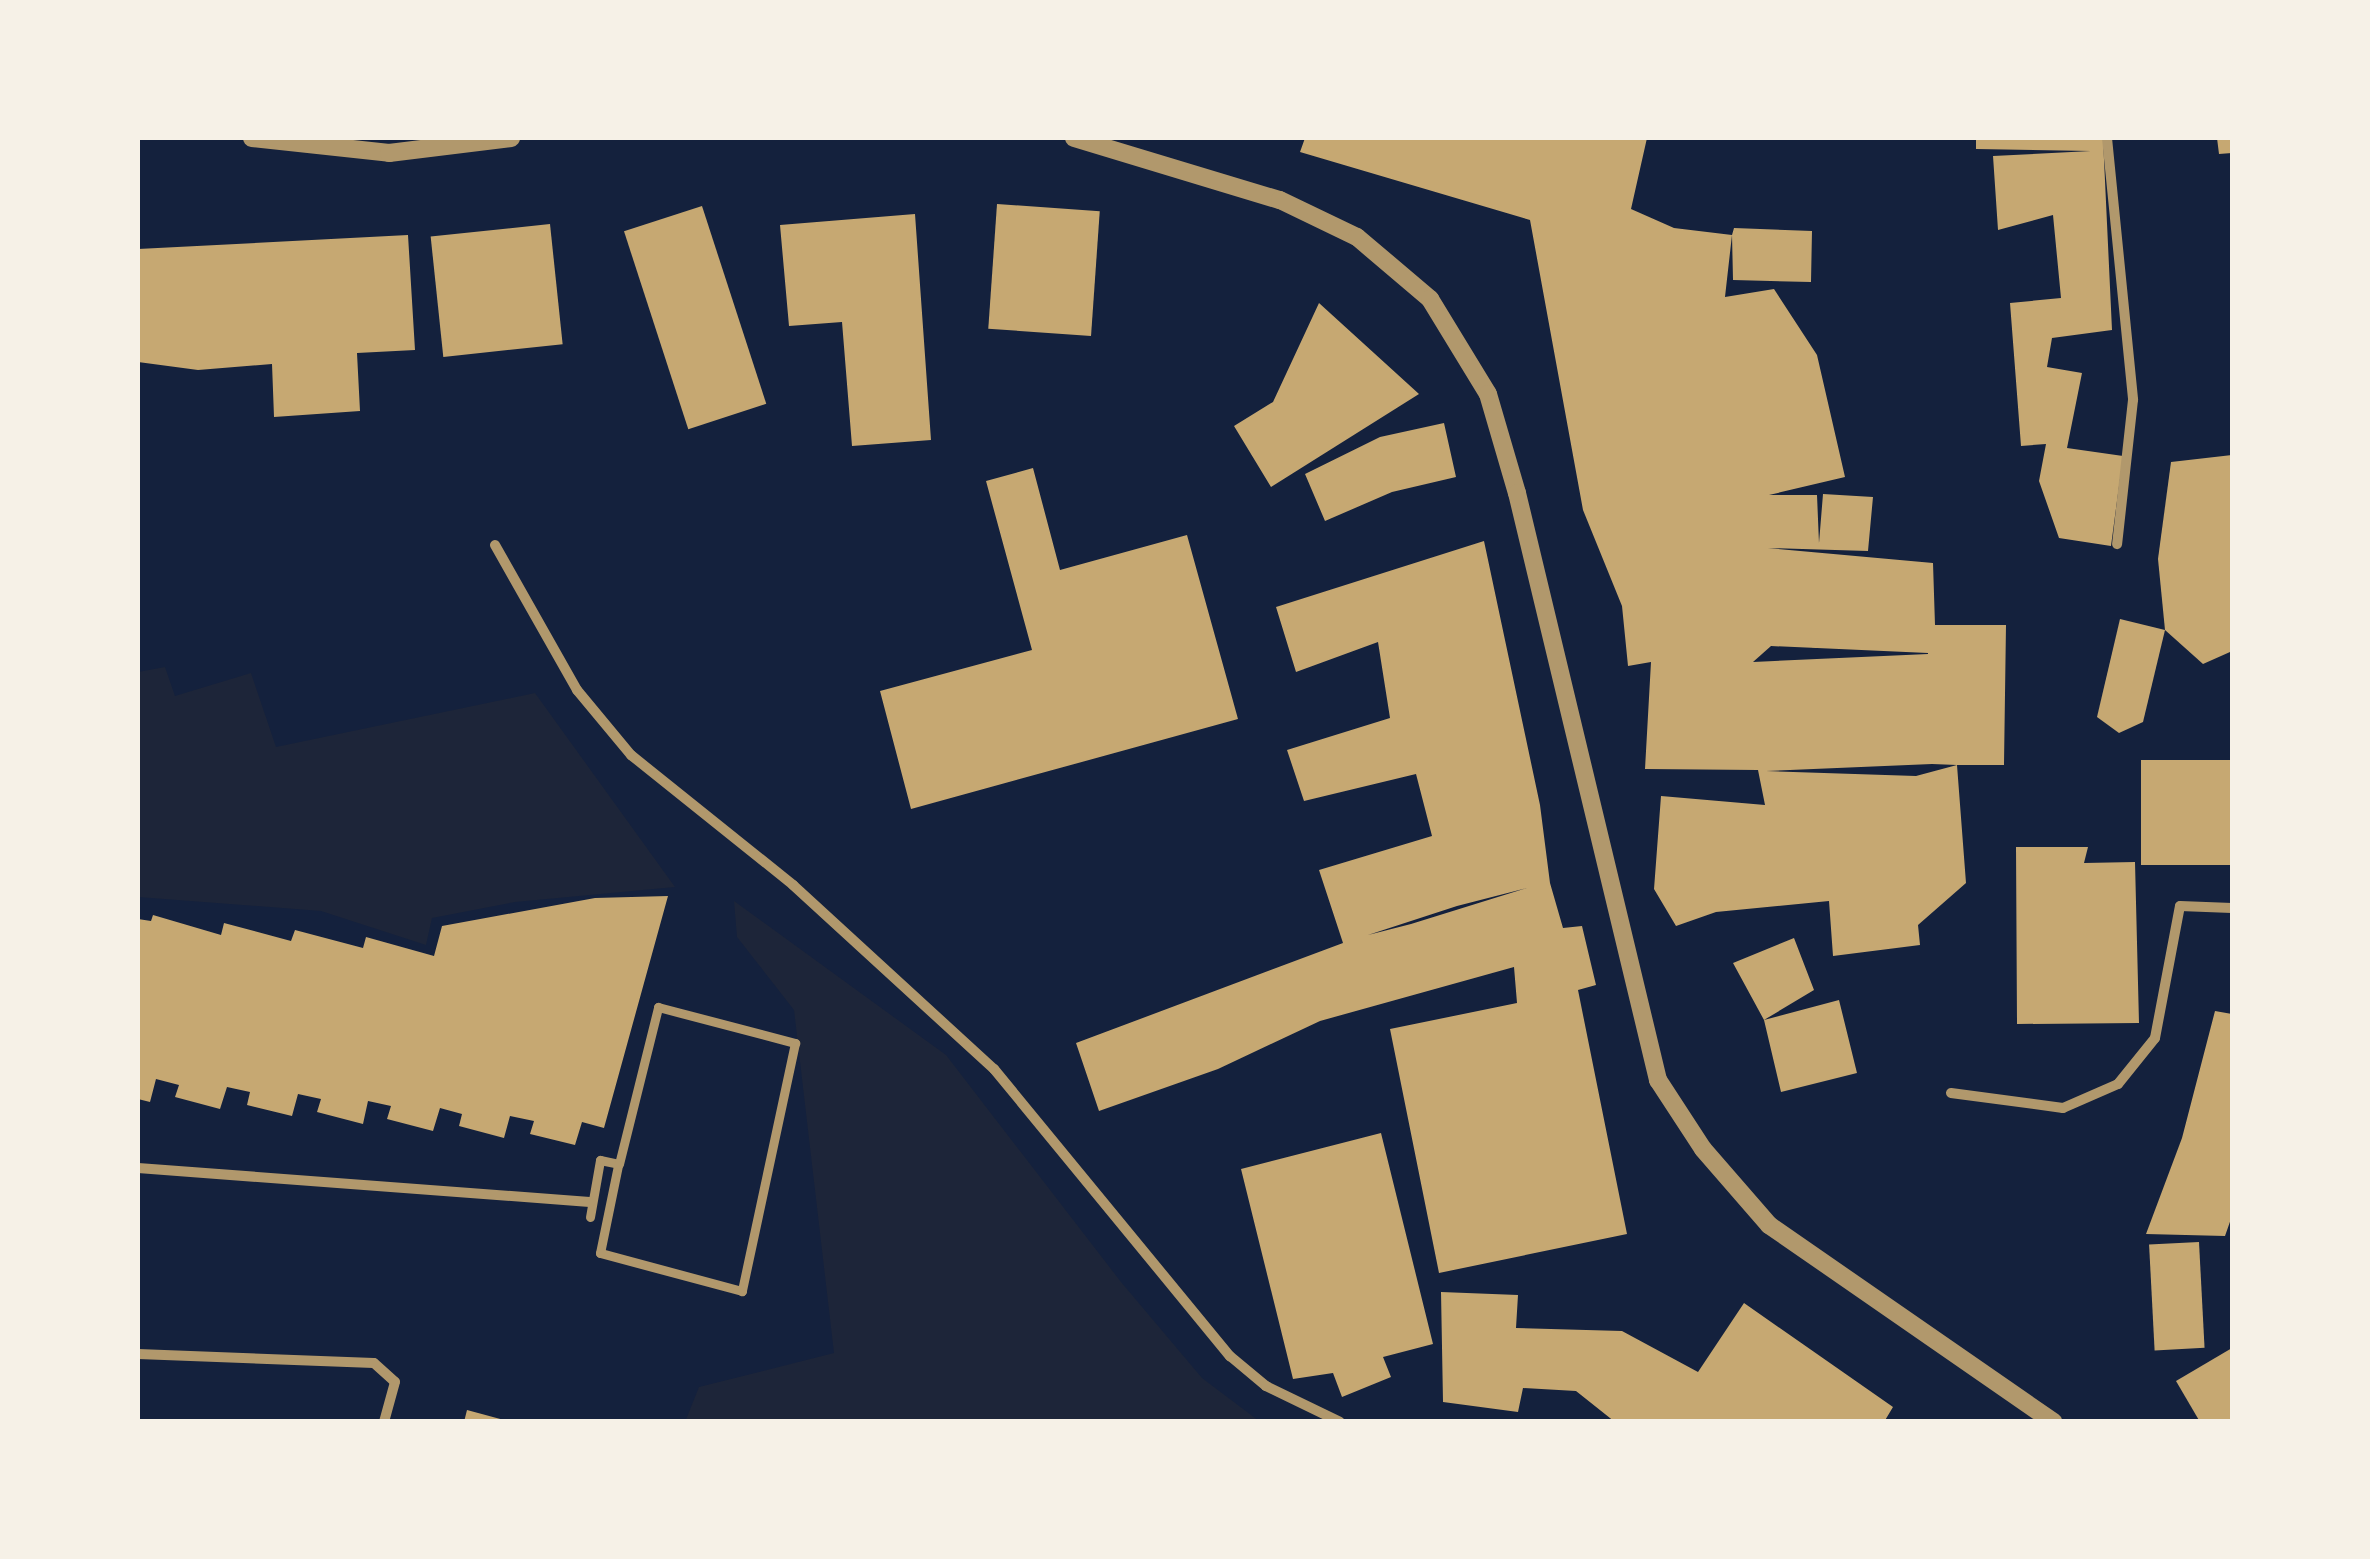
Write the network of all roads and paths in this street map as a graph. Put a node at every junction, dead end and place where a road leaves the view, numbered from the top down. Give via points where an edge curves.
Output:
1 (252, 138) edge
2 (511, 138) edge
3 (1074, 138) edge
4 (2107, 138) edge
5 (2117, 544) dead end
6 (495, 545) dead end
7 (2232, 908) edge
8 (1951, 1094) dead end
9 (618, 1165) dead end
10 (138, 1168) edge
11 (590, 1202) dead end
12 (590, 1217) dead end
13 (138, 1354) edge
14 (384, 1422) edge
15 (1340, 1422) edge
16 (2054, 1422) edge

1 - 2 street via 388,153
3 - 16 street via 1280,200 1357,238 1430,299 1488,394 1658,1080 1703,1149 1769,1225
4 - 5 street via 2133,400
6 - 15 street via 577,690 631,755 792,885 994,1069 1230,1356 1266,1386
7 - 8 street via 2180,906 2154,1038 2118,1084 2063,1108
9 - 12 street via 600,1253 742,1291 795,1043 658,1007 619,1164 600,1160
10 - 11 street
13 - 14 street via 374,1362 396,1382

